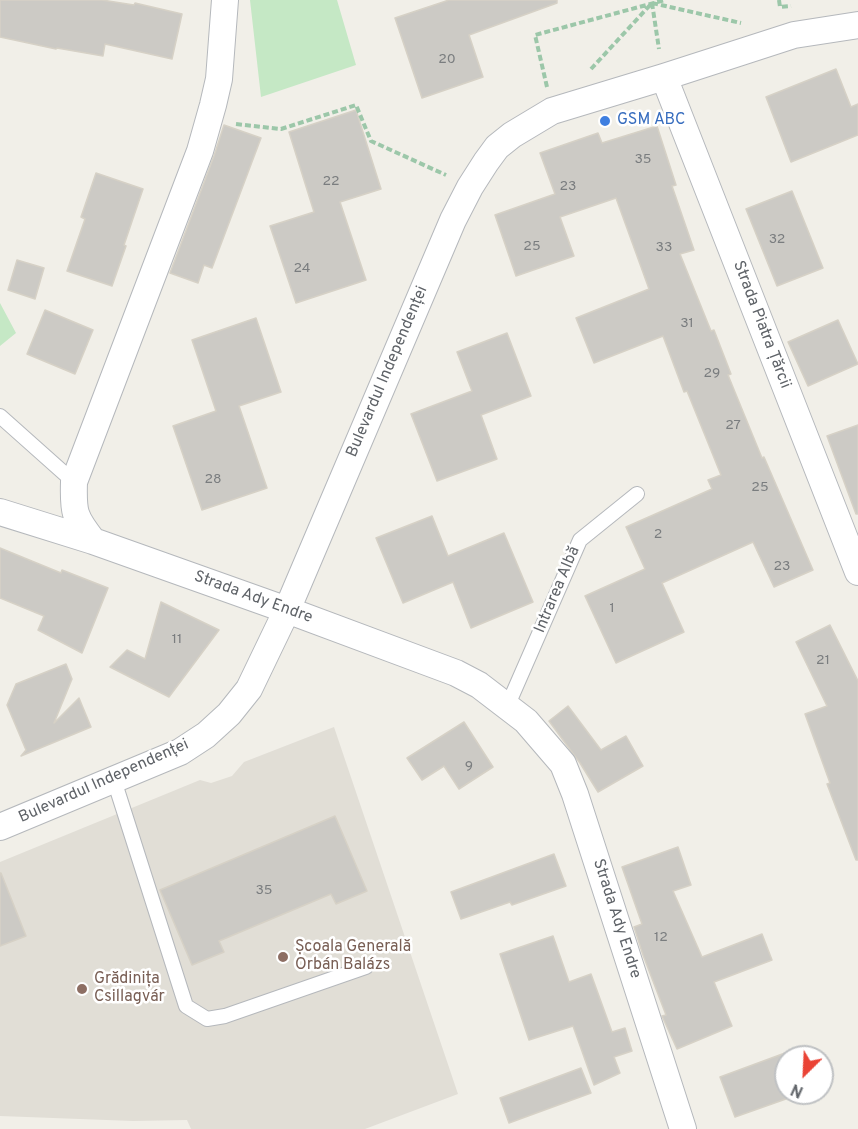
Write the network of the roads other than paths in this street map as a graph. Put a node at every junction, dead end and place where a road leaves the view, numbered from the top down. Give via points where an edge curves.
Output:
1 (225, 0) edge
2 (858, 25) edge
3 (664, 77) junction
4 (0, 416) edge
5 (74, 482) junction
6 (637, 494) dead end
7 (0, 512) edge
8 (93, 541) junction
9 (858, 572) edge
10 (287, 610) junction
11 (507, 707) junction
12 (114, 780) junction
13 (0, 827) edge
14 (366, 967) dead end
15 (683, 1129) edge

1 - 5 street via 219,79 200,151
2 - 3 street, Bulevardul Independenței via 794,35
3 - 9 street, Strada Piatra Țărcii
3 - 10 street, Bulevardul Independenței via 552,111 512,135 486,162 453,220
4 - 5 lane
5 - 8 street via 73,506 79,524
6 - 11 lane, Intrarea Albă via 580,540
7 - 8 street, Strada Ady Endre
8 - 10 street, Strada Ady Endre
10 - 11 street, Strada Ady Endre via 456,673
10 - 12 street, Bulevardul Independenței via 249,689 229,714 180,752
11 - 15 street, Strada Ady Endre via 526,721 563,764
12 - 13 street, Bulevardul Independenței
12 - 14 lane via 186,1006 207,1019 225,1016

